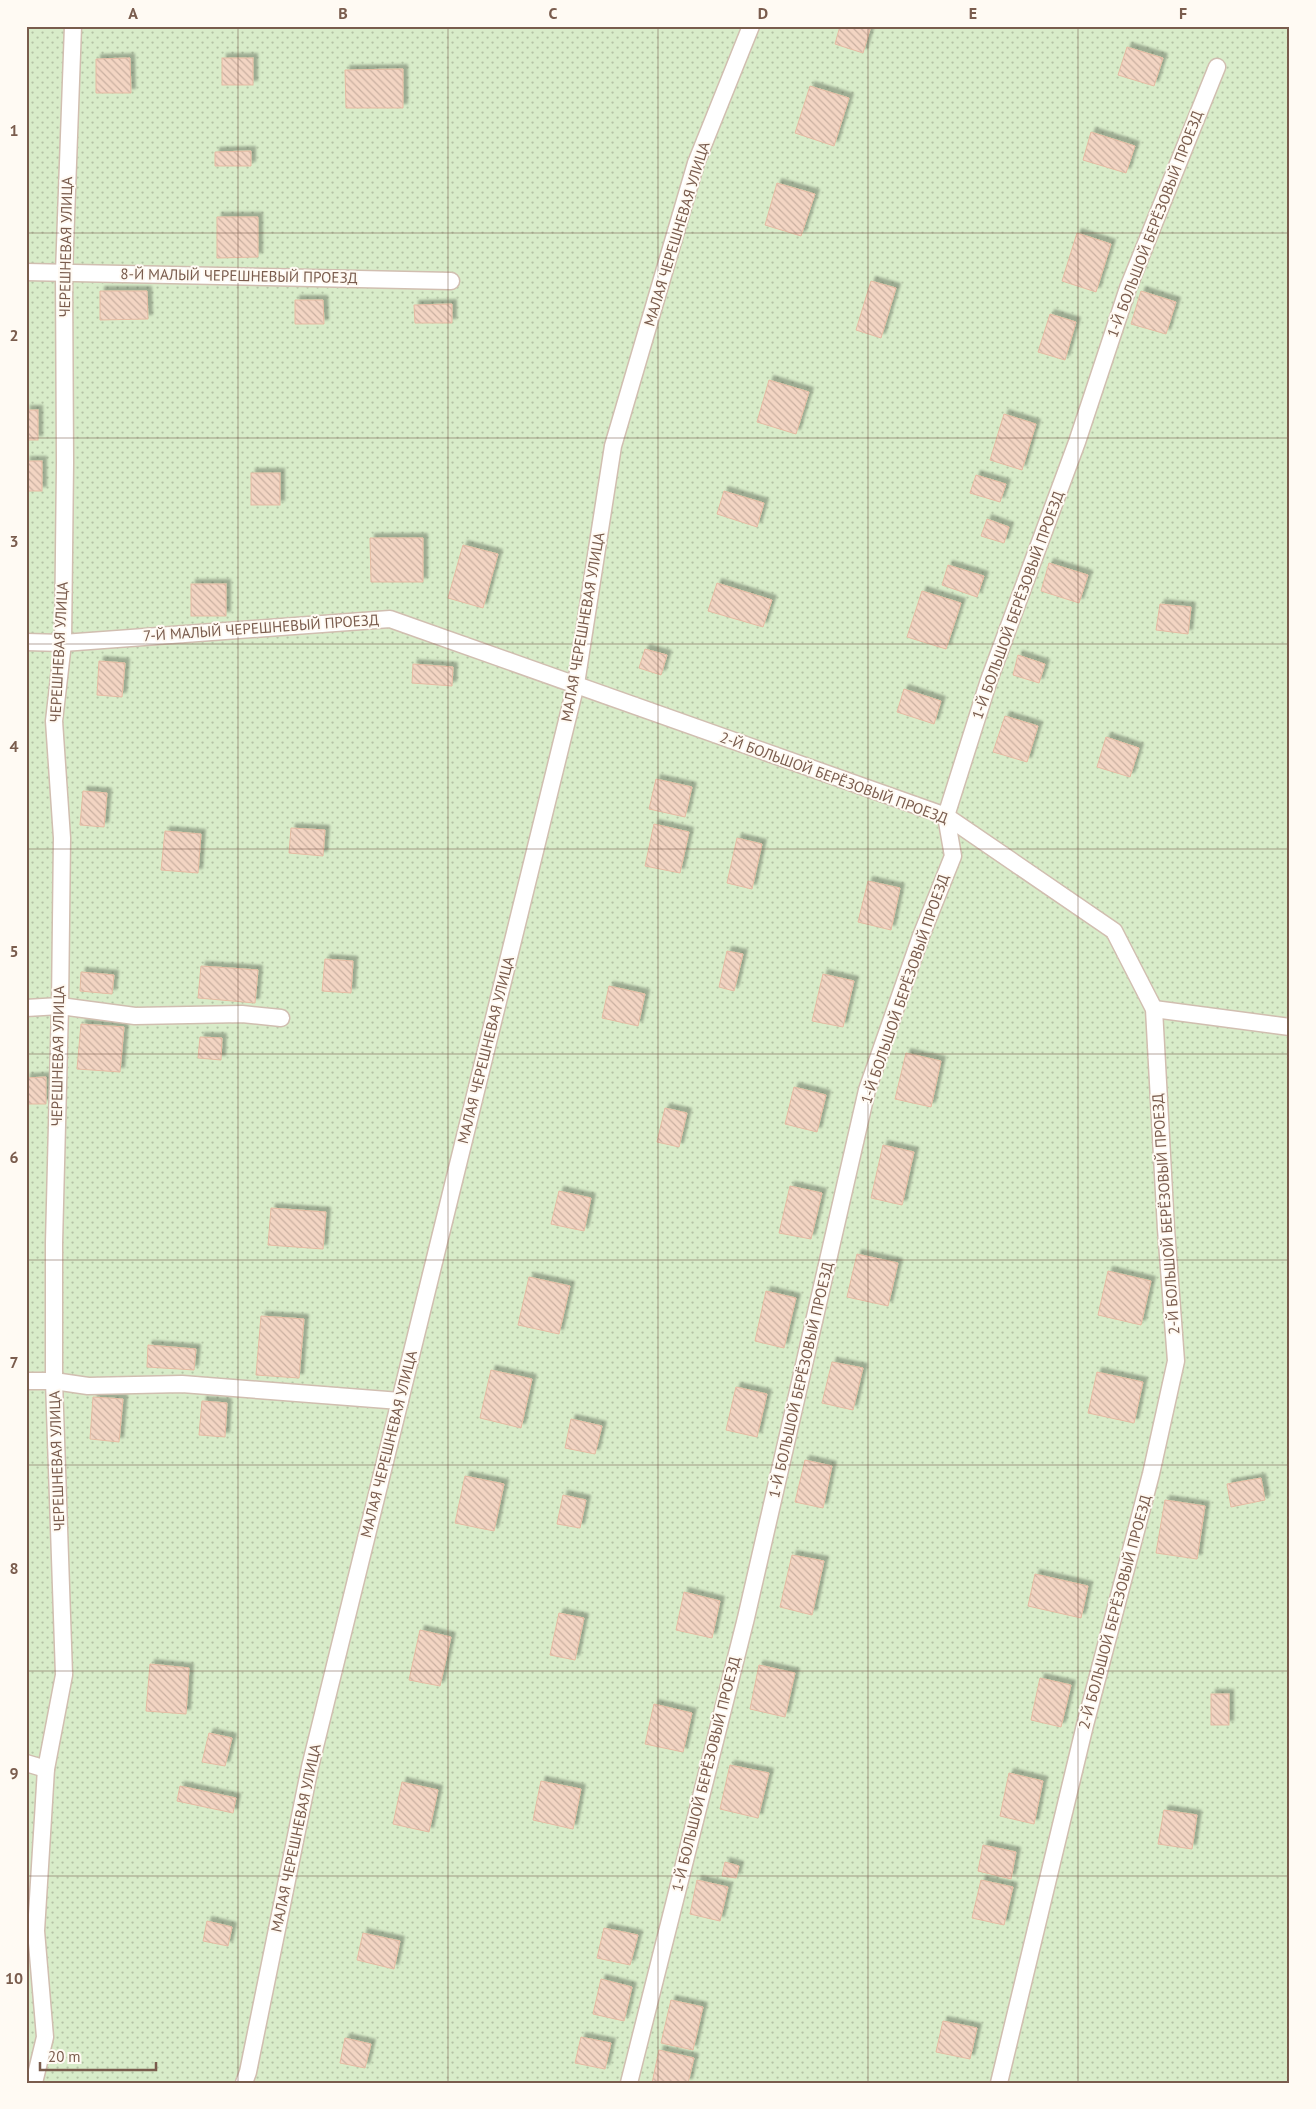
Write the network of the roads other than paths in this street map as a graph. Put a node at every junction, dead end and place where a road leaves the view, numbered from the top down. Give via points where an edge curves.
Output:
1 (73, 26) edge
2 (751, 26) edge
3 (1217, 67) dead end
4 (26, 272) edge
5 (64, 273) junction
6 (451, 281) dead end
7 (26, 642) edge
8 (63, 643) junction
9 (576, 684) junction
10 (946, 816) junction
11 (60, 1006) junction
12 (26, 1008) edge
13 (1154, 1009) junction
14 (281, 1018) dead end
15 (1290, 1026) edge
16 (26, 1381) edge
17 (54, 1381) junction
18 (400, 1401) junction
19 (26, 1762) edge
20 (46, 1769) junction
21 (34, 2083) edge
22 (244, 2083) edge
23 (629, 2083) edge
24 (999, 2083) edge

1 - 5 lane, ЧЕРЕШНЕВАЯ УЛИЦА
2 - 9 lane, МАЛАЯ ЧЕРЕШНЕВАЯ УЛИЦА via 696,163 612,446
3 - 10 lane, 1-Й БОЛЬШОЙ БЕРЁЗОВЫЙ ПРОЕЗД via 1128,288 1077,442 989,680
4 - 5 lane, 8-Й МАЛЫЙ ЧЕРЕШНЕВЫЙ ПРОЕЗД
5 - 6 lane, 8-Й МАЛЫЙ ЧЕРЕШНЕВЫЙ ПРОЕЗД
5 - 8 lane, ЧЕРЕШНЕВАЯ УЛИЦА
7 - 8 lane, 7-Й МАЛЫЙ ЧЕРЕШНЕВЫЙ ПРОЕЗД
8 - 9 lane, 7-Й МАЛЫЙ ЧЕРЕШНЕВЫЙ ПРОЕЗД via 390,619
8 - 11 lane, ЧЕРЕШНЕВАЯ УЛИЦА via 54,721 62,838
9 - 10 lane, 2-Й БОЛЬШОЙ БЕРЁЗОВЫЙ ПРОЕЗД
9 - 18 lane, МАЛАЯ ЧЕРЕШНЕВАЯ УЛИЦА
10 - 13 lane, 2-Й БОЛЬШОЙ БЕРЁЗОВЫЙ ПРОЕЗД via 1114,931
10 - 23 lane, 1-Й БОЛЬШОЙ БЕРЁЗОВЫЙ ПРОЕЗД via 952,856 867,1090 746,1618
11 - 12 lane
11 - 14 lane via 136,1016 242,1014
11 - 17 lane, ЧЕРЕШНЕВАЯ УЛИЦА
13 - 15 lane
13 - 24 lane, 2-Й БОЛЬШОЙ БЕРЁЗОВЫЙ ПРОЕЗД via 1176,1361 1151,1474 1085,1726
16 - 17 lane
17 - 18 lane via 88,1386 182,1384
17 - 20 lane, ЧЕРЕШНЕВАЯ УЛИЦА via 64,1675
18 - 22 lane, МАЛАЯ ЧЕРЕШНЕВАЯ УЛИЦА via 310,1767
19 - 20 lane
20 - 21 lane, ЧЕРЕШНЕВАЯ УЛИЦА via 36,1931 45,2037

